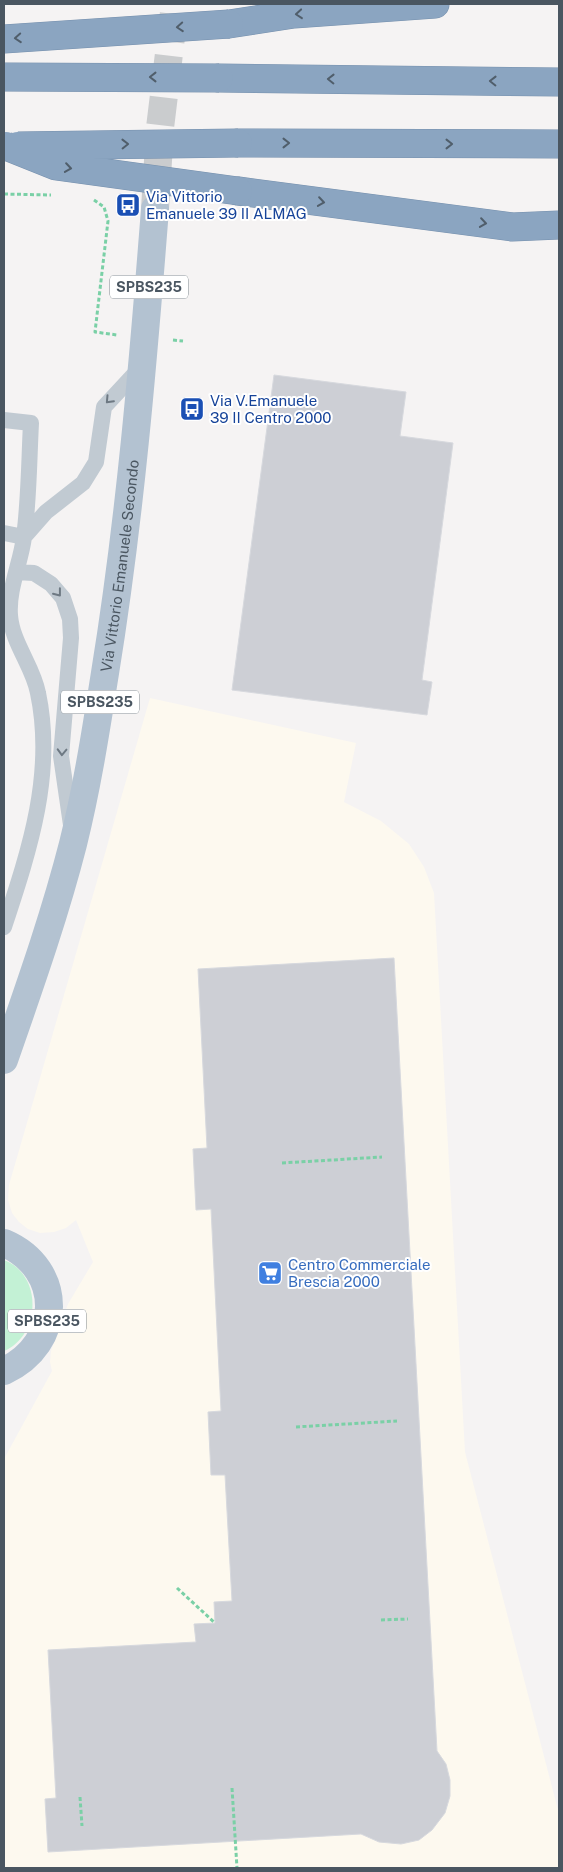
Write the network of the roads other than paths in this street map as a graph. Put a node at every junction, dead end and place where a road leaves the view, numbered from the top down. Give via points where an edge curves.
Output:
1 (435, 4) edge
2 (4, 39) edge
3 (4, 76) edge
4 (551, 82) edge
5 (559, 144) edge
6 (5, 146) edge
7 (155, 209) tunnel mouth
8 (559, 225) edge
9 (143, 365) junction
10 (4, 420) edge
11 (4, 533) edge
12 (24, 537) junction
13 (16, 572) junction
14 (73, 842) junction
15 (4, 927) edge
16 (4, 1060) edge
17 (4, 1242) edge
18 (4, 1371) edge

1 -> 2 highway, bridge via 294,14 229,24
4 -> 3 highway, bridge
6 -> 5 highway, bridge
6 -> 8 highway, bridge via 56,166 512,228
7 - 9 main road, Via Vittorio Emanuele Secondo / SPBS235
9 -> 12 lane via 104,407 96,462 83,483 46,512
9 - 14 main road, Via Vittorio Emanuele Secondo / SPBS235 via 120,571 93,746
10 - 12 lane via 31,423
11 - 12 lane
12 - 13 lane
13 -> 14 lane via 34,574 51,584 63,598 70,619 61,756
13 - 15 lane via 10,615 16,639 38,692 44,759 40,801 27,856
14 - 16 main road, Via Vittorio Emanuele Secondo / SPBS235 via 53,918
17 - 18 main road, SPBS235 via 35,1266 46,1287 49,1309 45,1331 34,1350

